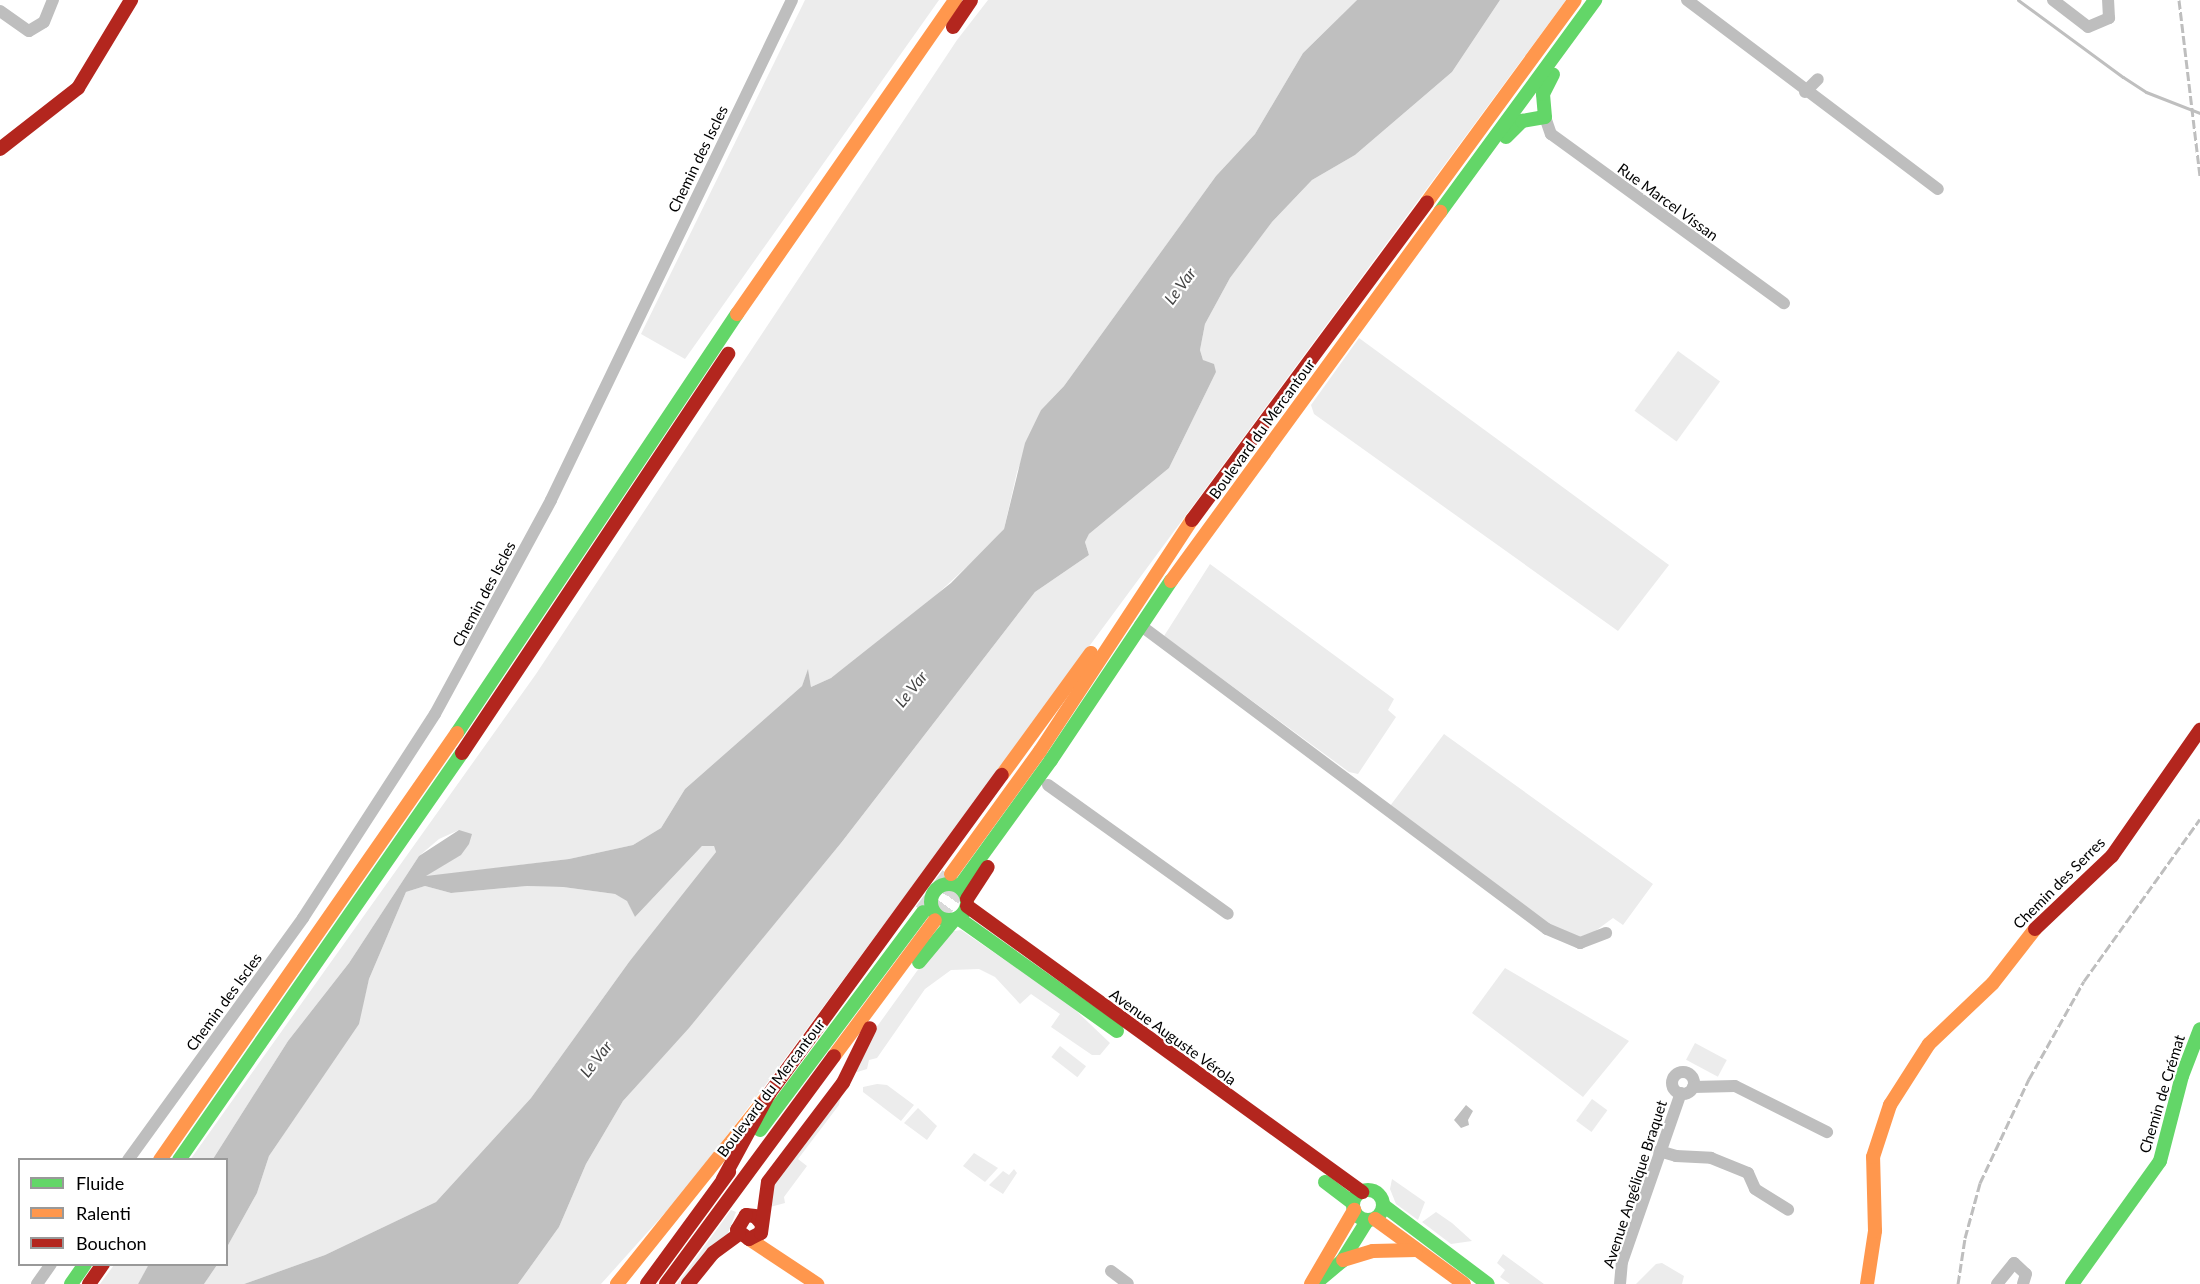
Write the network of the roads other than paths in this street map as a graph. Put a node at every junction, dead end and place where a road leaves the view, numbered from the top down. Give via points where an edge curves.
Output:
1 (53, 0) edge
2 (131, 0) edge
3 (792, 0) edge
4 (955, 0) edge
5 (971, 0) edge
6 (1575, 0) edge
7 (1595, 0) edge
8 (1687, 0) edge
9 (2053, 0) edge
10 (2108, 0) edge
11 (0, 11) edge
12 (1569, 37) junction
13 (1818, 79) dead end
14 (1805, 92) junction
15 (1545, 117) junction
16 (0, 149) edge
17 (1482, 157) junction
18 (1938, 189) dead end
19 (1784, 303) dead end
20 (1164, 558) junction
21 (1140, 625) junction
22 (2200, 730) edge
23 (1018, 756) junction
24 (1048, 784) junction
25 (951, 874) tunnel mouth
26 (962, 883) tunnel mouth
27 (932, 892) junction
28 (967, 903) junction
29 (1228, 914) dead end
30 (956, 919) junction
31 (1606, 933) dead end
32 (886, 935) junction
33 (870, 1028) junction
34 (2200, 1029) edge
35 (1693, 1087) junction
36 (1681, 1093) junction
37 (768, 1095) junction
38 (1827, 1132) dead end
39 (1659, 1151) junction
40 (129, 1158) edge
41 (161, 1158) edge
42 (181, 1158) edge
43 (723, 1179) junction
44 (733, 1191) junction
45 (1356, 1202) junction
46 (1383, 1205) junction
47 (1788, 1210) dead end
48 (1371, 1220) junction
49 (753, 1232) junction
50 (1416, 1250) junction
51 (1342, 1261) junction
52 (50, 1266) edge
53 (84, 1266) edge
54 (102, 1266) edge
55 (1111, 1271) dead end
56 (37, 1284) edge
57 (71, 1284) edge
58 (89, 1284) edge
59 (617, 1284) edge
60 (646, 1284) edge
61 (666, 1284) edge
62 (688, 1284) edge
63 (817, 1284) edge
64 (1128, 1284) edge
65 (1313, 1284) edge
66 (1464, 1284) edge
67 (1488, 1284) edge
68 (1620, 1284) edge
69 (1867, 1284) edge
70 (1997, 1284) edge
71 (2023, 1284) edge
72 (2072, 1284) edge

1 - 11 street via 44,22 29,31
2 - 16 main road via 78,87
3 - 40 street, Chemin des Iscles via 551,500 435,714 303,918
4 - 41 main road via 780,252 388,836
5 - 42 main road via 806,237 405,838
6 - 20 main road, Boulevard du Mercantour
7 - 12 main road, Boulevard du Mercantour
8 - 14 street
9 - 10 street via 2088,27 2109,18
12 - 15 main road via 1567,50 1543,94
12 - 17 main road, Boulevard du Mercantour
13 - 14 street
14 - 18 street
15 - 17 main road via 1522,121 1500,146
15 - 19 street, Rue Marcel Vissan via 1551,134
17 - 21 main road, Boulevard du Mercantour
20 - 23 main road
20 - 25 main road, Boulevard du Mercantour via 1046,742
21 - 24 main road via 1111,684
21 - 26 main road, Boulevard du Mercantour via 1057,751
21 - 31 street via 1547,929 1580,943
22 - 69 main road, Chemin des Serres via 2112,856 2035,928 1980,997 1929,1044 1890,1105 1873,1157 1875,1231
23 - 27 main road via 940,868
23 - 32 main road
24 - 28 main road
24 - 29 street
27 - 28 main road, Avenue Auguste Vérola via 950,884
27 - 30 main road, Avenue Auguste Vérola via 936,911
27 - 32 main road via 915,902
28 - 30 main road
28 - 45 main road, Avenue Auguste Vérola
30 - 33 main road
30 - 45 main road, Avenue Auguste Vérola
32 - 37 main road
33 - 44 main road
33 - 49 main road via 843,1083 768,1182
34 - 72 main road, Chemin de Crémat via 2182,1076 2160,1161
35 - 36 street, Avenue Angélique Braquet
35 - 36 street, Avenue Angélique Braquet via 1691,1075 1680,1072 1673,1077 1672,1085
35 - 38 street via 1735,1086
36 - 39 street, Avenue Angélique Braquet
37 - 43 main road
37 - 59 main road
39 - 47 street via 1711,1158 1748,1173 1755,1189
39 - 68 street, Avenue Angélique Braquet via 1622,1262
43 - 44 main road, Boulevard du Mercantour via 929,916
43 - 60 main road, Boulevard du Mercantour
44 - 61 main road, Boulevard du Mercantour
45 - 46 main road via 1375,1192
45 - 48 main road
45 - 65 main road
46 - 48 main road
46 - 67 main road
48 - 50 main road
48 - 51 main road
49 - 62 main road via 713,1254
49 - 63 main road
50 - 51 main road via 1373,1251
50 - 66 main road
51 - 65 main road
52 - 56 street
53 - 57 main road
54 - 58 main road
55 - 64 street
70 - 71 street via 2014,1263 2026,1274

